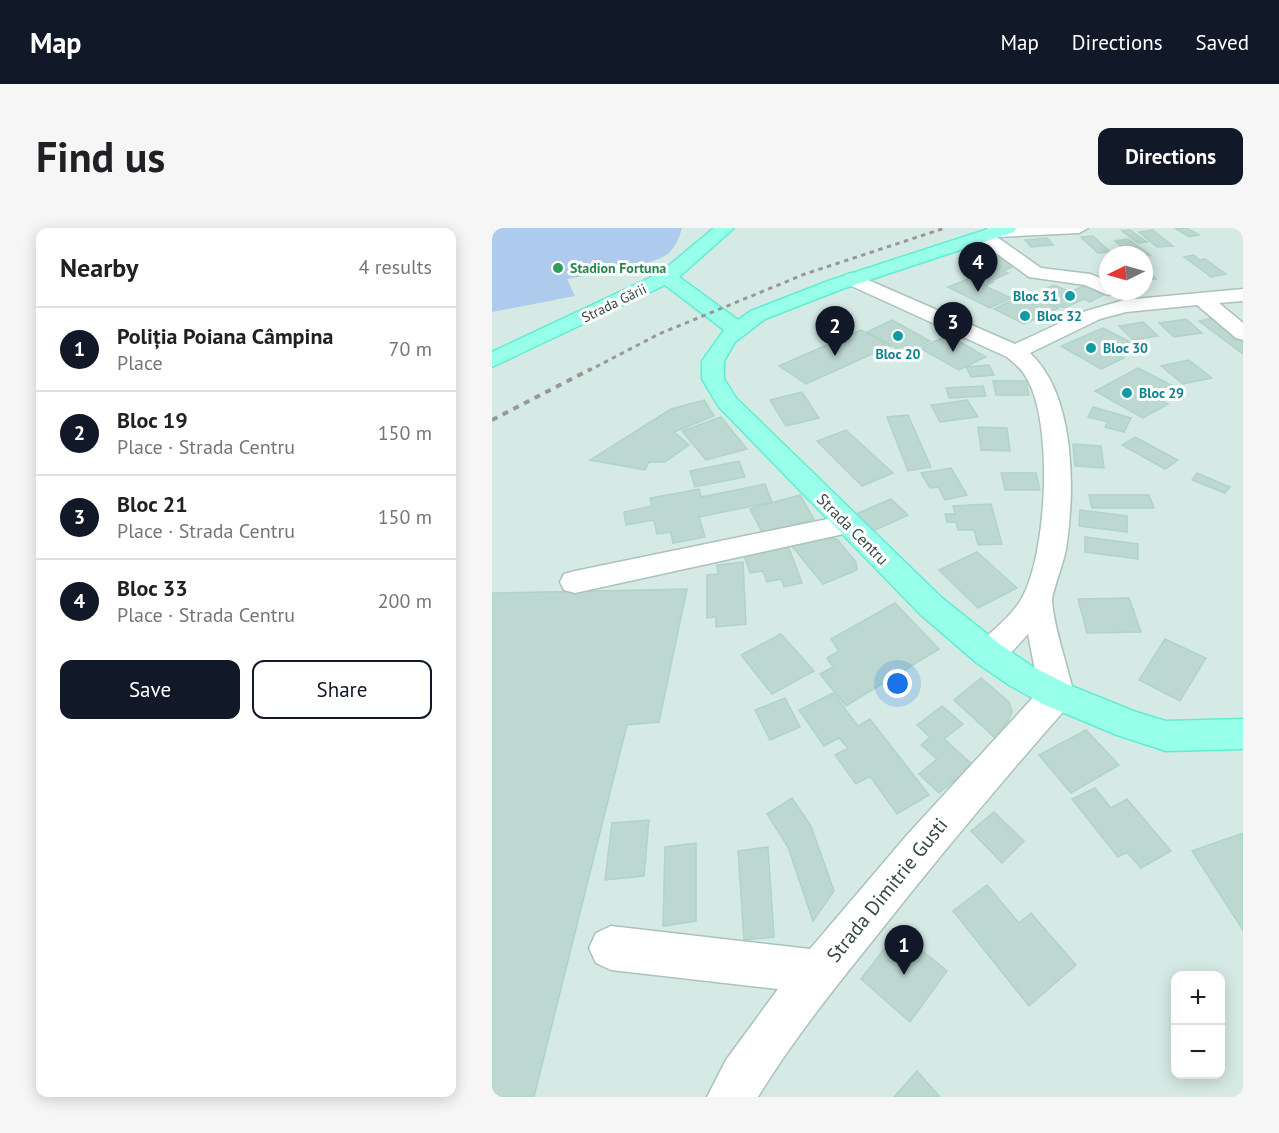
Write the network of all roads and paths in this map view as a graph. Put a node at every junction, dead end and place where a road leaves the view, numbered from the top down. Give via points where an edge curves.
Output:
1 (725, 228) edge
2 (1079, 228) edge
3 (995, 232) edge
4 (667, 277) junction
5 (852, 279) junction
6 (1099, 288) edge
7 (1243, 295) edge
8 (1153, 297) edge
9 (1202, 299) junction
10 (1110, 300) edge
11 (736, 329) junction
12 (1243, 334) edge
13 (1015, 352) junction
14 (492, 360) edge
15 (847, 524) junction
16 (575, 582) dead end
17 (1037, 601) junction
18 (989, 654) junction
19 (1057, 695) junction
20 (1243, 734) edge
21 (611, 948) dead end
22 (820, 972) junction
23 (731, 1097) edge

1 - 4 main road, Strada Gării
2 - 3 street
3 - 5 main road, Strada Centru
3 - 6 street via 1036,273 1083,279
4 - 11 main road
4 - 14 main road, Strada Gării
5 - 11 main road, Strada Centru via 775,308
5 - 13 street
7 - 9 street
8 - 9 street
9 - 12 street
10 - 13 street via 1093,315
11 - 15 main road, Strada Centru via 718,348 713,361 711,370 719,391
13 - 17 street via 1031,367 1046,399 1057,482 1056,525
15 - 16 street
15 - 18 main road, Strada Centru via 931,606
17 - 18 street
17 - 19 street
18 - 19 main road, Strada Centru
19 - 20 main road, Strada Centru via 1166,736
19 - 22 street, Strada Dimitrie Gusti via 958,804
21 - 22 street
22 - 23 street, Strada Dimitrie Gusti via 751,1062

